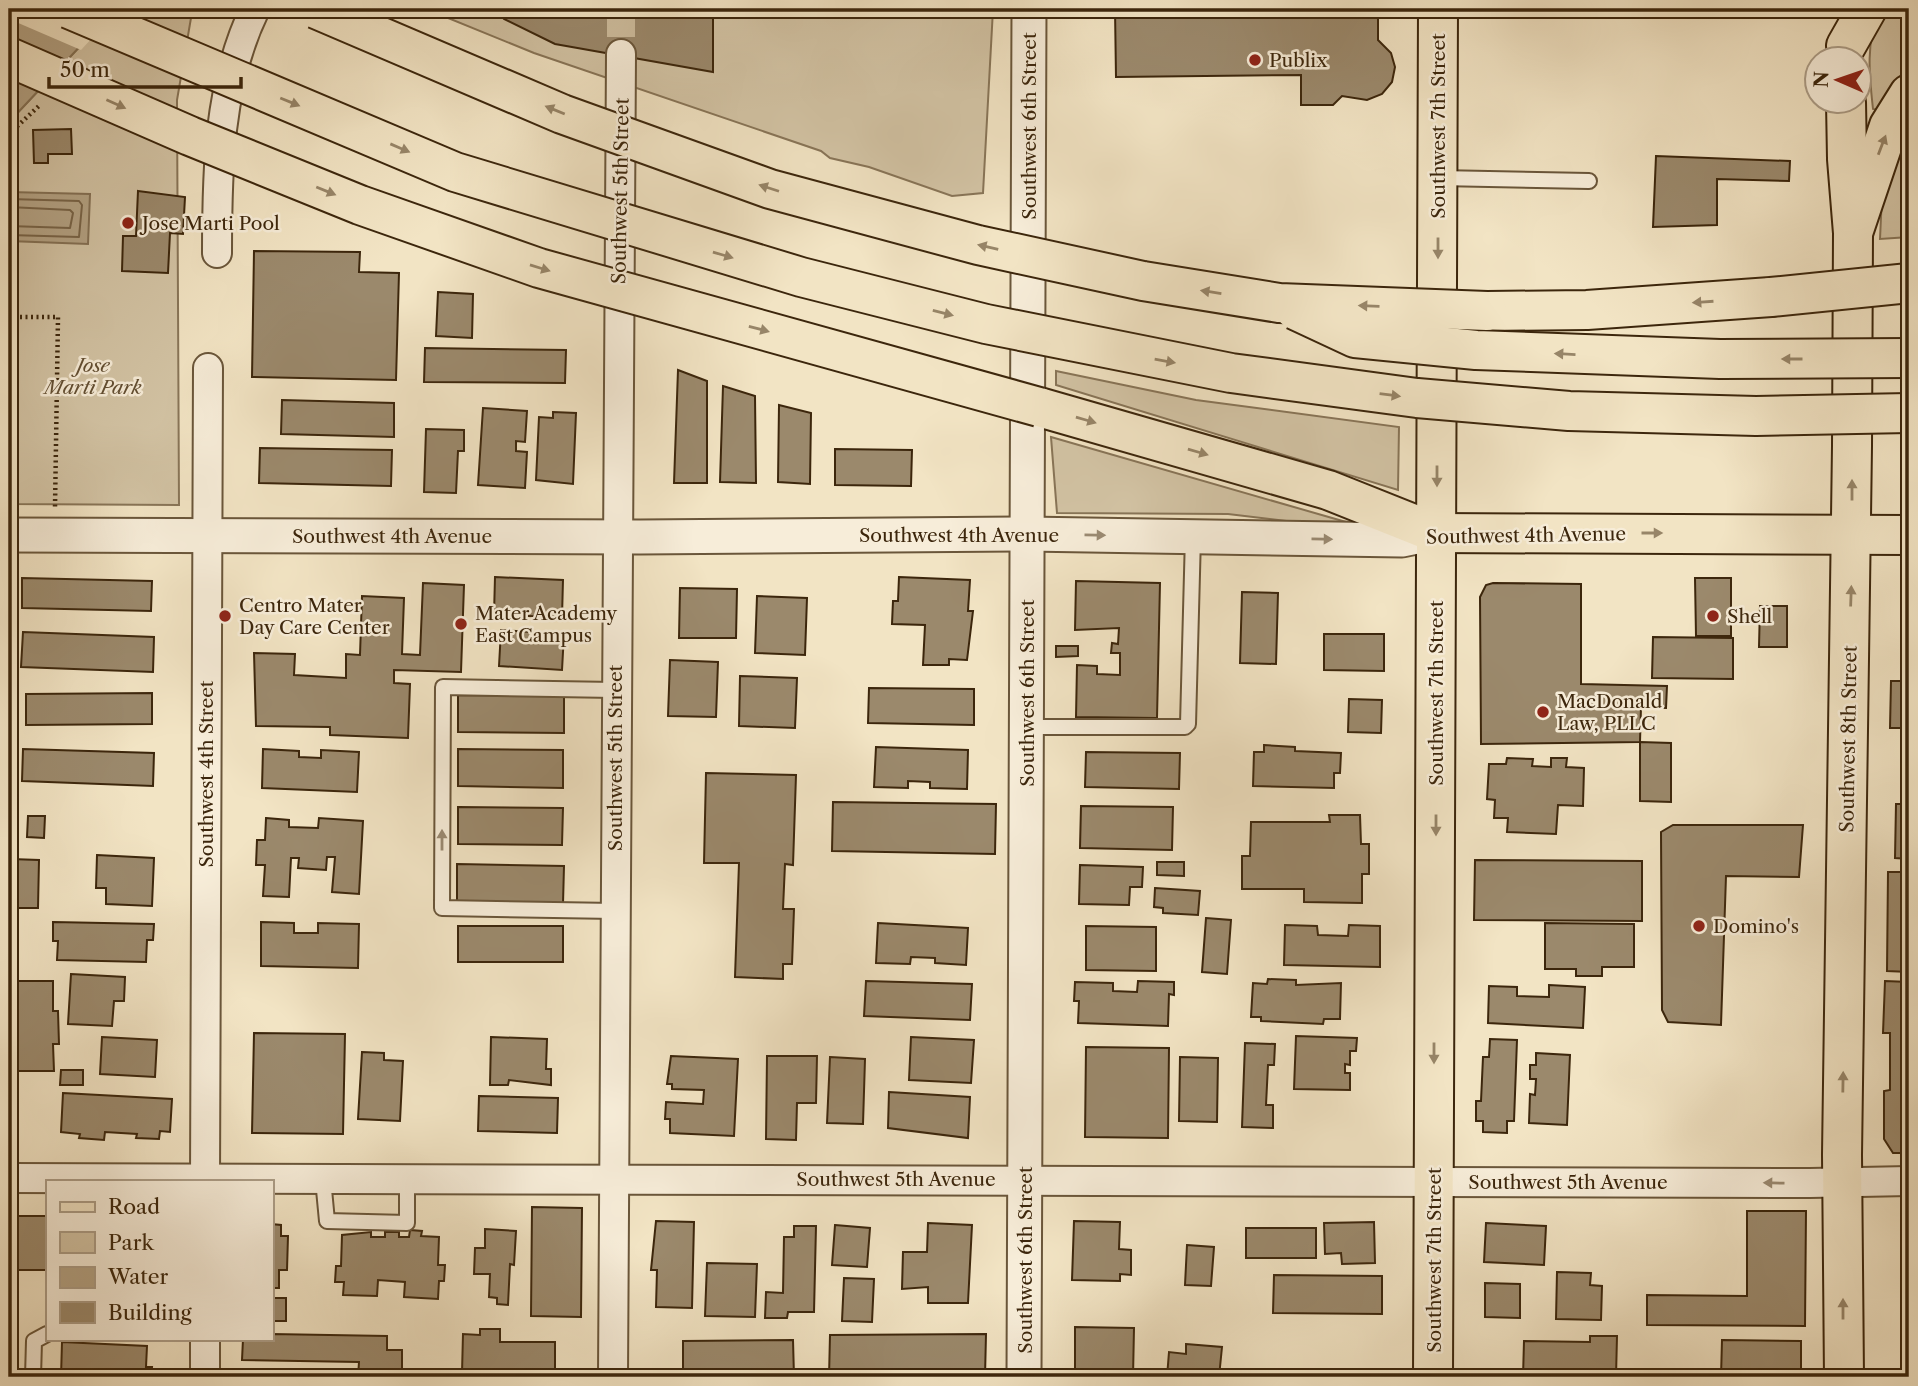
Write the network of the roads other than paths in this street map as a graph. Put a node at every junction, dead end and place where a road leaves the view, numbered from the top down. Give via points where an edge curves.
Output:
1 (69, 9) edge
2 (255, 9) edge
3 (316, 9) edge
4 (1029, 9) edge
5 (1438, 9) edge
6 (1867, 9) edge
7 (1846, 38) edge
8 (621, 54) tunnel mouth
9 (9, 57) edge
10 (1909, 94) edge
11 (1846, 116) edge
12 (1438, 178) junction
13 (1588, 181) dead end
14 (1853, 233) junction
15 (217, 253) dead end
16 (1909, 283) edge
17 (1279, 303) junction
18 (1909, 358) edge
19 (208, 368) dead end
20 (1909, 412) edge
21 (1436, 533) junction
22 (1027, 534) junction
23 (1852, 534) junction
24 (9, 535) edge
25 (207, 535) junction
26 (1909, 535) edge
27 (616, 537) junction
28 (1193, 537) junction
29 (615, 690) junction
30 (1027, 727) junction
31 (615, 911) junction
32 (9, 1178) edge
33 (407, 1178) junction
34 (613, 1178) junction
35 (324, 1179) junction
36 (1025, 1179) junction
37 (205, 1180) edge
38 (1434, 1181) junction
39 (1909, 1181) edge
40 (1842, 1182) junction
41 (46, 1335) edge
42 (205, 1340) edge
43 (33, 1377) edge
44 (205, 1377) edge
45 (612, 1377) edge
46 (1024, 1377) edge
47 (1433, 1377) edge
48 (1844, 1377) edge

1 -> 20 main road, bridge via 455,172 788,274 1013,329 1231,373 1417,398 1569,411 1756,416
2 - 15 street via 236,64 219,141
17 -> 3 main road, bridge via 1070,266 770,189 562,114
4 - 22 street, Southwest 6th Street
5 - 12 main road, Southwest 7th Street
6 - 7 main road
8 - 27 street, Southwest 5th Street
9 -> 21 main road, bridge via 360,205 540,268 1328,490
14 -> 10 main road via 1889,126
11 - 14 main road, Southwest 8th Street
12 - 13 lane
12 -> 21 main road, Southwest 7th Street
23 -> 14 main road, Southwest 8th Street
16 -> 17 main road, bridge via 1587,310 1487,312
18 -> 17 main road, bridge via 1720,359 1476,349 1356,338
19 - 25 street, Southwest 4th Street
21 -> 23 main road, Southwest 4th Avenue
28 -> 21 street, Southwest 4th Avenue via 1402,540
21 -> 38 main road, Southwest 7th Street
22 - 27 street, Southwest 4th Avenue
22 -> 28 street, Southwest 4th Avenue
22 - 30 street, Southwest 6th Street
23 - 26 main road, Southwest 4th Avenue
40 -> 23 main road, Southwest 8th Street
24 - 25 street, Southwest 4th Avenue
25 - 27 street, Southwest 4th Avenue
25 - 37 street, Southwest 4th Street
27 - 29 street, Southwest 5th Street
28 - 30 lane via 1188,724
29 - 31 street, Southwest 5th Street
31 -> 29 lane via 442,908 443,687
30 - 36 street, Southwest 6th Street
31 - 34 street, Southwest 5th Street
32 - 37 street, Southwest 5th Avenue
33 - 34 street, Southwest 5th Avenue
33 - 35 street, Southwest 5th Avenue
33 - 35 lane via 407,1223 327,1221
34 - 36 street, Southwest 5th Avenue
34 - 45 street, Southwest 5th Street
35 - 37 street, Southwest 5th Avenue
36 - 38 street, Southwest 5th Avenue
36 - 46 street, Southwest 6th Street
40 -> 38 street, Southwest 5th Avenue
38 - 47 main road, Southwest 7th Street
39 - 40 street, Southwest 5th Avenue
48 -> 40 main road, Southwest 8th Street
41 - 43 lane via 34,1342
42 - 44 street

